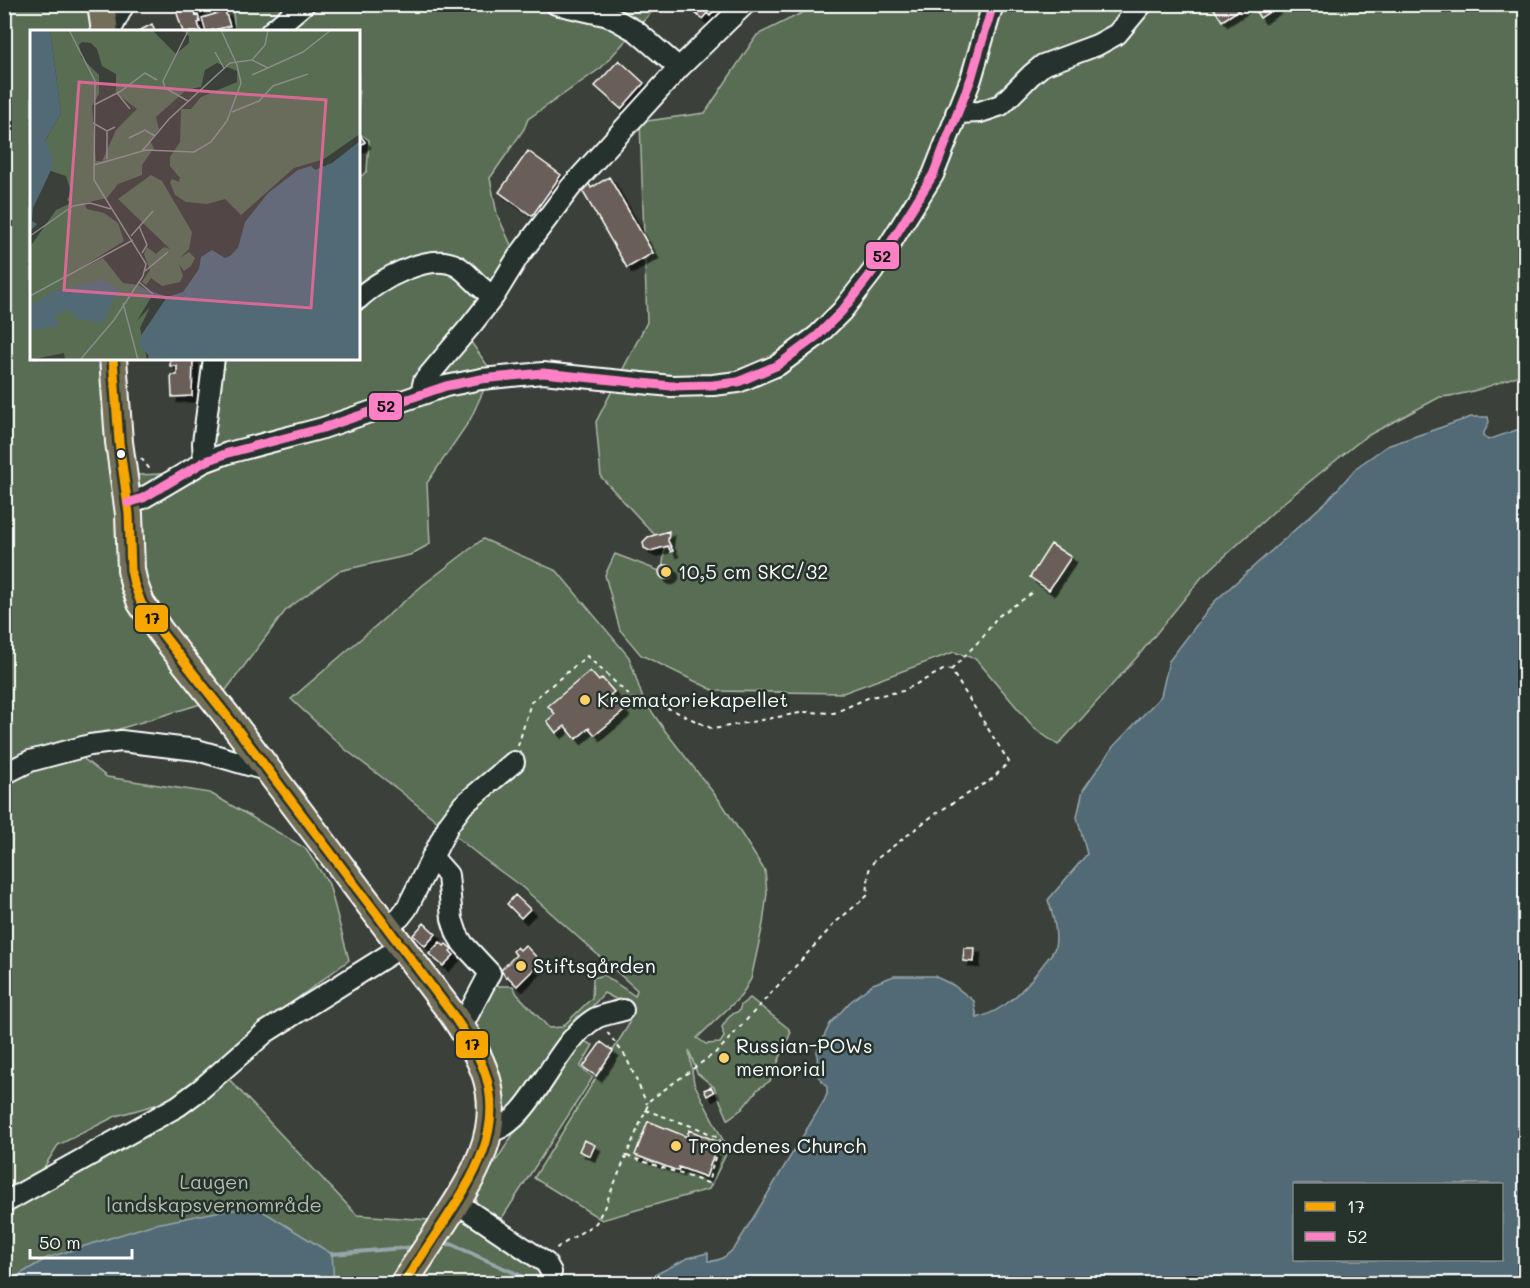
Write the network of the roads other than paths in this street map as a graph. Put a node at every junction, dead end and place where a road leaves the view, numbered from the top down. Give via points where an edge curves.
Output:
1 (101, 4) edge
2 (124, 4) edge
3 (304, 4) edge
4 (556, 4) edge
5 (745, 4) edge
6 (993, 4) edge
7 (1142, 4) edge
8 (105, 30) edge
9 (111, 30) edge
10 (273, 30) edge
11 (679, 68) junction
12 (956, 113) junction
13 (494, 296) junction
14 (360, 297) edge
15 (113, 360) edge
16 (214, 360) edge
17 (421, 393) junction
18 (204, 462) junction
19 (128, 503) junction
20 (514, 762) road end
21 (270, 771) junction
22 (4, 774) edge
23 (432, 857) junction
24 (394, 937) junction
25 (623, 1010) dead end
26 (461, 1028) junction
27 (489, 1132) junction
28 (4, 1203) edge
29 (457, 1203) junction
30 (545, 1265) road end
31 (404, 1284) edge

1 - 8 main road
2 - 9 street
3 - 10 street
4 - 11 street via 609,16 636,31
5 - 11 street
6 - 12 street via 971,79
7 - 12 street via 1105,42 1043,65 1001,105 980,112
11 - 13 street via 570,188
12 - 17 street via 933,175 873,271 830,324 796,354 766,372 724,385 671,386 543,373 481,380
13 - 14 street via 460,268 440,262 399,272
13 - 17 street via 424,381
15 - 19 main road
16 - 18 street
17 - 18 street via 323,428
18 - 19 street
19 - 21 main road via 131,570 141,603
20 - 23 street via 463,805
21 - 22 street via 197,750 121,741 30,761
21 - 24 main road
23 - 24 street via 400,917
23 - 26 street via 448,875 452,919 458,934 489,973
24 - 26 main road
24 - 28 street via 266,1032 193,1096
25 - 27 street via 596,1018 571,1041 513,1121
26 - 27 main road via 487,1078
27 - 29 main road via 479,1164
29 - 30 street
29 - 31 main road

